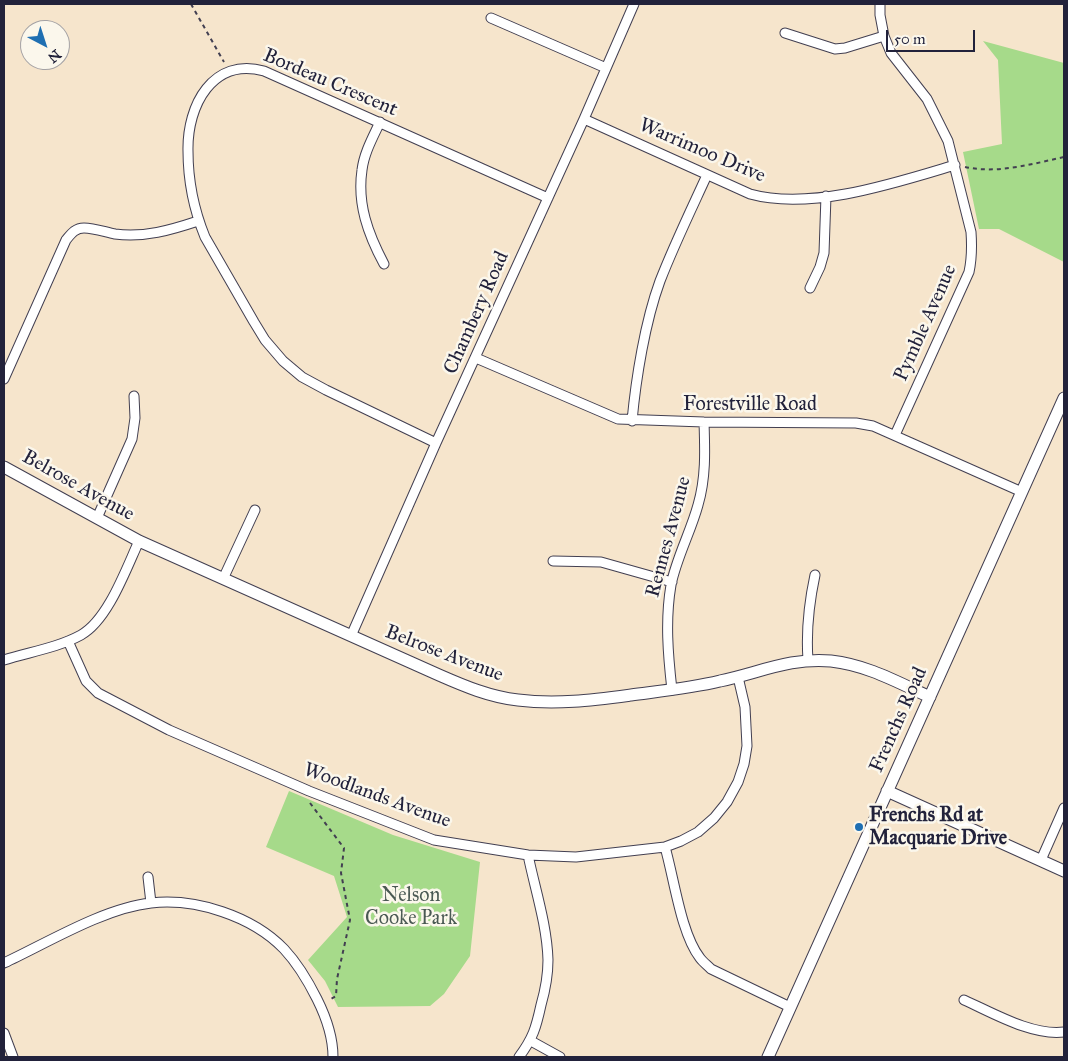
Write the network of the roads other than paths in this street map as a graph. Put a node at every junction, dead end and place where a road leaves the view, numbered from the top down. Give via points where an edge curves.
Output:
1 (634, 4) edge
2 (880, 4) edge
3 (491, 18) dead end
4 (785, 33) dead end
5 (884, 36) junction
6 (606, 68) junction
7 (584, 119) junction
8 (380, 122) junction
9 (955, 165) junction
10 (707, 175) junction
11 (826, 196) junction
12 (548, 198) junction
13 (198, 221) junction
14 (384, 264) dead end
15 (810, 288) dead end
16 (476, 358) junction
17 (4, 379) edge
18 (134, 396) dead end
19 (1064, 398) edge
20 (632, 421) junction
21 (704, 422) junction
22 (895, 435) junction
23 (436, 443) junction
24 (4, 467) edge
25 (1022, 492) junction
26 (256, 510) dead end
27 (97, 518) junction
28 (139, 541) junction
29 (553, 561) dead end
30 (815, 575) dead end
31 (223, 578) junction
32 (672, 582) junction
33 (350, 636) junction
34 (68, 641) junction
35 (4, 660) edge
36 (808, 660) junction
37 (738, 677) junction
38 (672, 690) junction
39 (930, 696) junction
40 (888, 791) junction
41 (1064, 808) edge
42 (665, 847) junction
43 (528, 855) junction
44 (1041, 860) junction
45 (1064, 871) edge
46 (148, 877) dead end
47 (151, 903) junction
48 (4, 963) edge
49 (964, 1000) dead end
50 (790, 1007) junction
51 (1064, 1032) edge
52 (4, 1033) edge
53 (531, 1041) junction
54 (13, 1057) edge
55 (333, 1057) edge
56 (519, 1057) edge
57 (560, 1057) edge
58 (768, 1057) edge

1 - 6 street, Chambery Road
2 - 5 street, Pymble Avenue
3 - 6 street
4 - 5 street via 835,49
5 - 9 street, Pymble Avenue via 891,53 937,118
6 - 7 street, Chambery Road
7 - 10 street, Warrimoo Drive
7 - 12 street, Chambery Road
8 - 12 street, Bordeau Crescent
8 - 13 street, Bordeau Crescent via 264,71 240,68 218,76 207,86 198,102 190,126 188,149
8 - 14 street via 362,168 361,186 366,224
9 - 11 street, Warrimoo Drive via 889,185
9 - 22 street, Pymble Avenue via 971,232 971,266
10 - 11 street, Warrimoo Drive via 765,198
10 - 20 street via 660,282 650,315
11 - 15 street via 824,254
12 - 16 street, Chambery Road
13 - 17 street via 172,230 142,234 116,234 84,228 71,233
13 - 23 street, Bordeau Crescent via 265,340 284,361 302,377 326,390
16 - 20 street, Forestville Road via 603,414
16 - 23 street, Chambery Road
18 - 27 street via 132,439
19 - 25 street, Frenchs Road
20 - 21 street, Forestville Road
21 - 22 street, Forestville Road via 856,423
21 - 32 street, Rennes Avenue via 703,486
22 - 25 street, Forestville Road
23 - 33 street, Chambery Road
24 - 27 street, Belrose Avenue
25 - 39 street, Frenchs Road
26 - 31 street
27 - 28 street, Belrose Avenue
28 - 31 street, Belrose Avenue
28 - 34 street via 100,618 83,634
29 - 32 street via 601,562
30 - 36 street via 806,638
31 - 33 street, Belrose Avenue
32 - 38 street, Rennes Avenue via 666,622
33 - 38 street, Belrose Avenue via 465,686 516,700 577,702
34 - 35 street
34 - 43 street, Woodlands Avenue via 86,681 98,693 169,730 309,791 434,840
36 - 37 street, Belrose Avenue
36 - 39 street, Belrose Avenue via 870,669
37 - 38 street, Belrose Avenue
37 - 42 street, Woodlands Avenue via 745,707 747,746 738,782 714,818 698,832
39 - 40 street, Frenchs Road
40 - 44 street
40 - 50 street, Frenchs Road
41 - 44 street
42 - 43 street, Woodlands Avenue via 576,857
42 - 50 street via 686,930 700,959 711,968
43 - 53 street via 548,961
44 - 45 street
46 - 47 street
47 - 48 street via 99,918
47 - 55 street via 174,902 222,911 264,933 282,947 309,983 327,1020
49 - 51 street via 1031,1028
50 - 58 street, Frenchs Road
52 - 54 street
53 - 56 street
53 - 57 street

